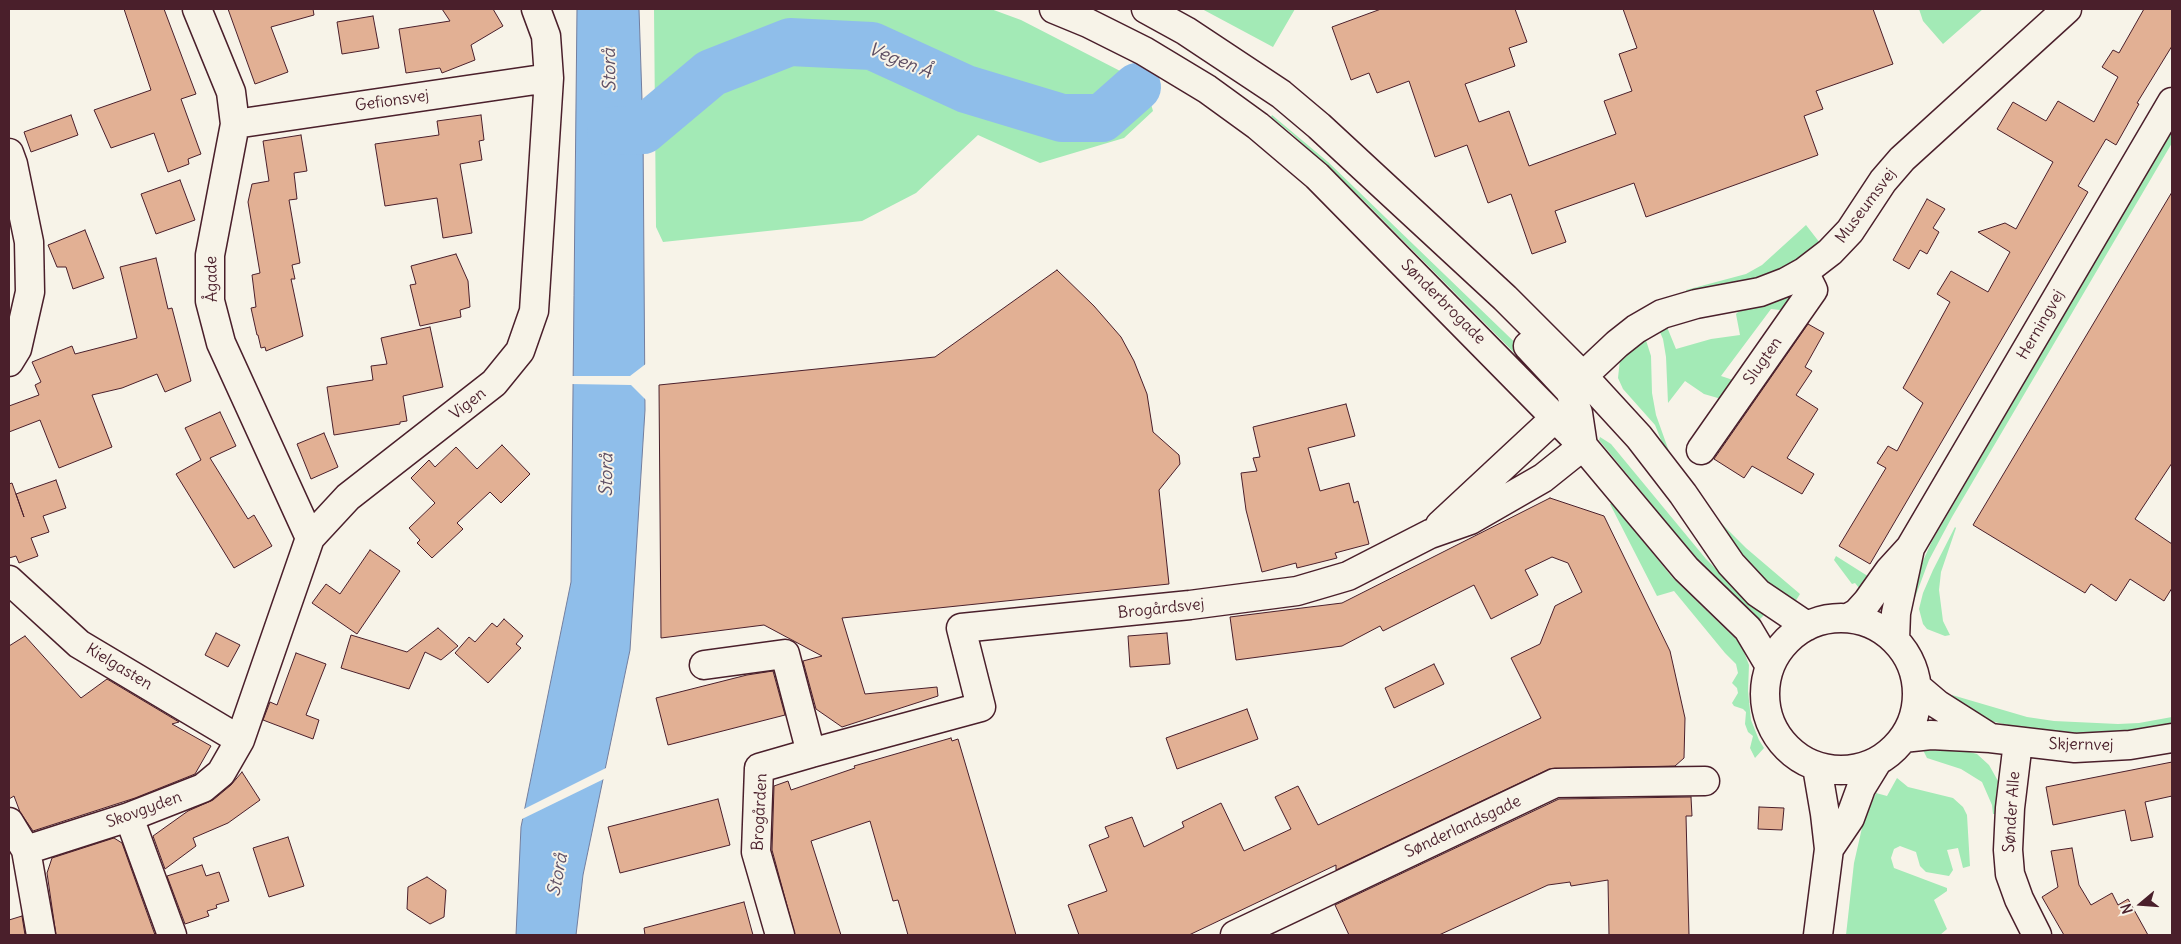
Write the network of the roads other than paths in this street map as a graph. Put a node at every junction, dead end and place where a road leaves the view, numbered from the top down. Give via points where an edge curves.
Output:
1 (197, 9) edge
2 (536, 9) edge
3 (1054, 9) edge
4 (1146, 9) edge
5 (2067, 9) edge
6 (549, 78) junction
7 (2172, 102) edge
8 (235, 124) junction
9 (9, 152) edge
10 (1413, 212) junction
11 (1804, 272) junction
12 (9, 362) edge
13 (1583, 376) junction
14 (1567, 415) junction
15 (1583, 446) junction
16 (1701, 450) dead end
17 (1430, 534) junction
18 (310, 538) junction
19 (1910, 548) junction
20 (1731, 564) junction
21 (9, 580) edge
22 (1854, 617) junction
23 (1807, 626) junction
24 (1900, 646) junction
25 (704, 665) dead end
26 (1770, 666) junction
27 (1921, 696) junction
28 (981, 707) joint
29 (1903, 738) junction
30 (1990, 738) junction
31 (2172, 738) edge
32 (240, 740) junction
33 (2018, 742) junction
34 (811, 753) junction
35 (1817, 766) junction
36 (1869, 768) junction
37 (1705, 781) dead end
38 (129, 816) junction
39 (9, 822) edge
40 (1829, 848) junction
41 (26, 850) junction
42 (41, 935) edge
43 (172, 935) edge
44 (780, 935) edge
45 (1235, 935) edge
46 (1818, 935) edge
47 (2037, 935) edge

1 - 8 street, Ågade via 231,92
2 - 6 street, Vigen via 546,36
3 - 14 street, Sønderbrogade via 1144,51 1207,89 1279,142
4 - 10 street via 1186,30 1272,88 1319,126
5 - 11 street, Museumsvej via 1902,159 1850,231
6 - 8 street, Gefionsvej
6 - 18 street, Vigen via 534,311 520,351 494,383 348,497
7 - 19 street, Herningvej
8 - 18 street, Ågade via 210,255 210,301 221,343
9 - 12 street via 29,242 30,292 17,350
10 - 13 street
10 - 14 street via 1495,310 1570,391
11 - 13 street, Museumsvej via 1760,292 1662,314 1636,329
11 - 16 street, Slugten via 1814,290
13 - 20 street via 1684,494
14 - 15 street, Sønderbrogade
14 - 17 street, Brogårdsvej
14 - 20 street via 1598,421
15 - 17 street, Brogårdsvej via 1543,478 1470,520
15 - 26 street, Sønderbrogade via 1686,569 1748,629
17 - 28 street, Brogårdsvej via 1348,576 1297,592 961,628
18 - 32 street, Vigen
19 - 22 street, Herningvej
19 - 24 street, Herningvej via 1896,613
20 - 23 street via 1758,593
21 - 32 street, Kielgasten via 80,644
22 - 23 street via 1827,619
22 - 24 street via 1877,627
23 - 26 street via 1785,642
24 - 27 street via 1915,675
25 - 34 street via 785,654
26 - 35 street via 1764,693 1776,734 1793,754
27 - 29 street
27 - 30 street, Skjernvej
28 - 34 street, Brogården
29 - 30 street, Skjernvej via 1931,735
29 - 36 street via 1891,752
30 - 33 street, Skjernvej
31 - 33 street, Skjernvej via 2105,748
32 - 38 street, Skovgyden via 221,773 203,788
33 - 47 street, Sønder Alle via 2010,808 2010,874
34 - 44 street, Brogården via 759,768 756,852
35 - 36 street via 1840,771
35 - 40 street
36 - 40 street via 1850,818
37 - 45 street, Sønderlandsgade via 1555,783
38 - 41 street, Skovgyden
38 - 43 street
39 - 41 street
40 - 46 street
41 - 42 street

